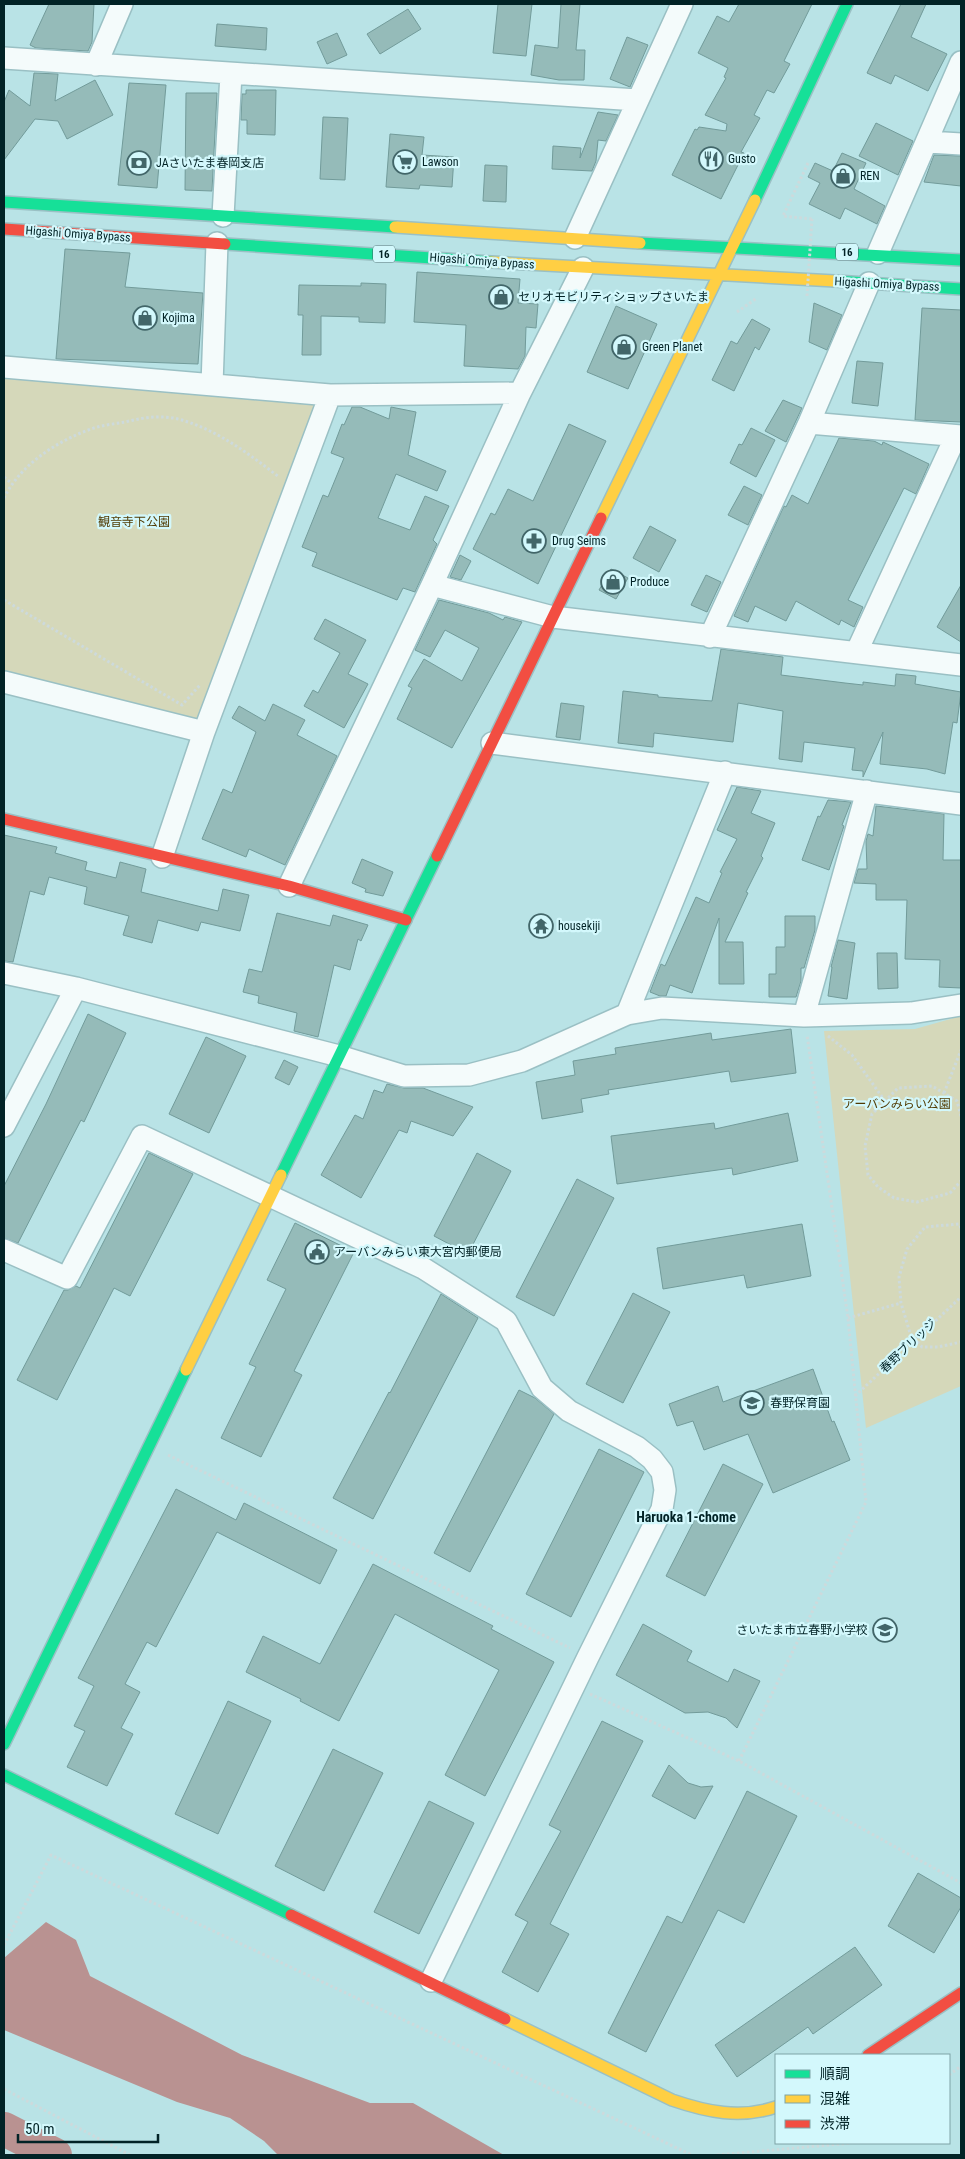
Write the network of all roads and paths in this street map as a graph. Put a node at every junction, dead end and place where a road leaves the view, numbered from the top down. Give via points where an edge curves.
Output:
1 (122, 4) edge
2 (682, 4) edge
3 (847, 4) edge
4 (4, 58) edge
5 (961, 62) edge
6 (96, 65) junction
7 (230, 74) junction
8 (637, 100) junction
9 (928, 142) junction
10 (961, 144) edge
11 (808, 163) dead end
12 (4, 202) edge
13 (223, 216) junction
14 (4, 229) edge
15 (575, 238) junction
16 (217, 243) junction
17 (732, 248) junction
18 (878, 253) junction
19 (961, 260) edge
20 (583, 268) junction
21 (721, 273) junction
22 (869, 283) junction
23 (961, 289) edge
24 (807, 296) dead end
25 (4, 367) edge
26 (212, 385) junction
27 (520, 393) junction
28 (330, 395) junction
29 (809, 423) junction
30 (959, 436) edge
31 (4, 477) edge
32 (282, 480) dead end
33 (11, 483) junction
34 (4, 498) edge
35 (432, 585) junction
36 (4, 600) edge
37 (553, 617) junction
38 (710, 637) junction
39 (857, 651) junction
40 (961, 664) edge
41 (203, 677) dead end
42 (4, 682) edge
43 (204, 732) junction
44 (492, 743) junction
45 (725, 772) junction
46 (867, 792) junction
47 (961, 804) edge
48 (4, 819) edge
49 (162, 857) junction
50 (289, 886) junction
51 (406, 920) junction
52 (4, 973) edge
53 (76, 988) junction
54 (961, 1005) edge
55 (627, 1014) junction
56 (804, 1016) junction
57 (961, 1050) edge
58 (852, 1055) dead end
59 (339, 1056) junction
60 (944, 1094) junction
61 (885, 1101) junction
62 (961, 1116) edge
63 (4, 1126) edge
64 (961, 1181) edge
65 (270, 1198) junction
66 (961, 1228) edge
67 (4, 1250) edge
68 (961, 1297) edge
69 (901, 1303) junction
70 (848, 1318) junction
71 (961, 1342) edge
72 (855, 1396) junction
73 (149, 1446) junction
74 (588, 1657) junction
75 (575, 1686) junction
76 (4, 1744) edge
77 (739, 1761) junction
78 (4, 1775) edge
79 (961, 1883) edge
80 (4, 1945) edge
81 (431, 1981) junction
82 (961, 1993) edge
83 (870, 2054) edge
84 (961, 2066) edge
85 (950, 2074) edge
86 (4, 2089) edge
87 (775, 2107) edge
88 (841, 2144) edge
89 (130, 2155) edge
90 (692, 2155) edge
91 (717, 2155) edge

1 - 6 street
2 - 8 street
3 - 17 main road
4 - 6 street
5 - 9 street
6 - 7 street
7 - 8 street
7 - 13 street
8 - 15 street
9 - 10 street
9 - 18 street
11 - 24 path, bridge via 783,216 812,219
12 - 13 main road, 16
13 - 15 main road, 16
14 - 16 main road, Higashi Omiya Bypass / 16
15 - 17 main road, 16
16 - 20 main road, Higashi Omiya Bypass / 16
16 - 26 street
17 - 18 main road, 16
17 - 21 main road
18 - 19 main road, 16
20 - 21 main road, Higashi Omiya Bypass / 16
20 - 27 street
21 - 22 main road, Higashi Omiya Bypass / 16
21 - 37 main road
22 - 23 main road, Higashi Omiya Bypass / 16
22 - 29 street
25 - 26 street
26 - 28 street
27 - 28 street
27 - 35 street
28 - 43 street
29 - 30 street
29 - 38 street
30 - 39 street
31 - 33 path
32 - 33 path via 221,436 183,420 153,416 92,428 72,437 45,452
33 - 34 path
35 - 37 street
35 - 50 street
36 - 41 path via 182,705 200,686
37 - 38 street
37 - 44 main road
38 - 39 street
39 - 40 street
42 - 43 street
43 - 49 street
44 - 45 street
44 - 51 main road
45 - 46 street
45 - 55 street
46 - 47 street
46 - 56 street
48 - 49 main road
49 - 50 main road
50 - 51 main road
51 - 59 main road
52 - 53 street
53 - 59 street
53 - 63 street
54 - 56 street via 911,1013
55 - 56 street via 662,1008
55 - 59 street via 522,1061 469,1074 404,1076
56 - 70 path
57 - 60 path
58 - 61 path
59 - 65 main road
60 - 61 path via 932,1086 898,1088
60 - 62 path via 956,1102
61 - 64 path via 872,1114 865,1146 868,1175 878,1187 894,1198 917,1202 950,1194
65 - 67 street via 142,1136 67,1278
65 - 73 main road
65 - 74 street via 423,1268 506,1321 542,1388 569,1411 637,1447 662,1472 665,1490 662,1509
66 - 69 path via 959,1224 925,1227 907,1249 899,1276
68 - 72 path, 春野ブリッジ, bridge
69 - 70 path
69 - 71 path via 910,1332 922,1347
70 - 72 path
72 - 77 path via 866,1502
73 - 74 path
73 - 76 main road
74 - 75 street
75 - 77 path
75 - 81 street
77 - 79 path
78 - 81 main road
80 - 90 path via 51,1855
81 - 87 main road via 672,2100 716,2114 741,2114
82 - 83 main road
84 - 85 path
86 - 89 path
88 - 91 path

